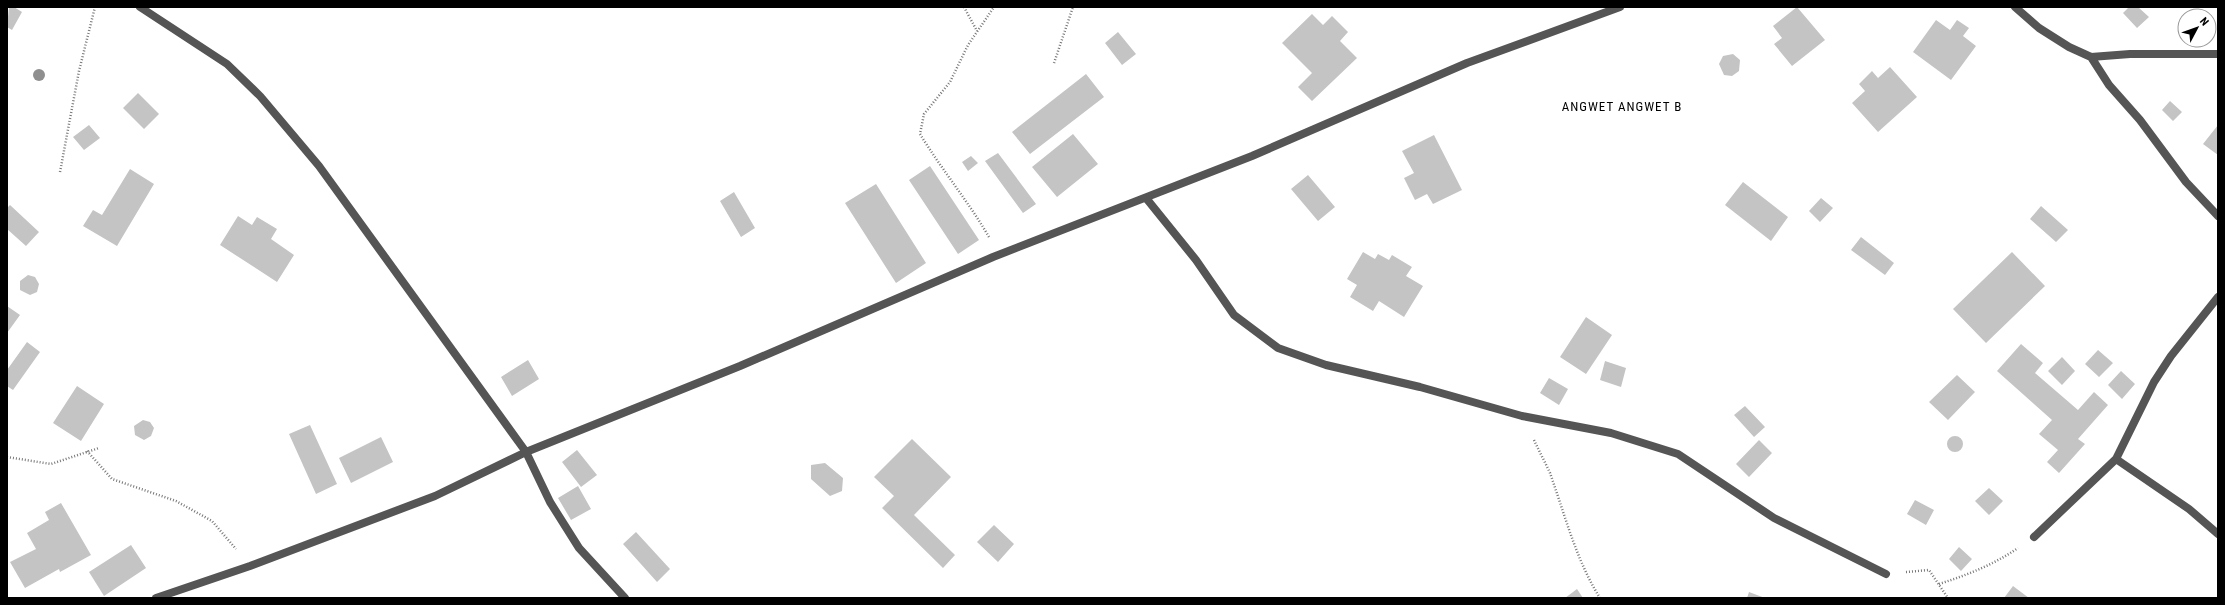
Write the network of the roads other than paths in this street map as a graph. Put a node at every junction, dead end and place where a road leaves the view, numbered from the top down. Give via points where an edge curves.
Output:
1 (140, 7) edge
2 (1620, 7) edge
3 (2015, 7) edge
4 (2218, 54) edge
5 (2091, 57) junction
6 (1146, 198) junction
7 (2218, 216) edge
8 (2218, 297) edge
9 (526, 452) junction
10 (2116, 459) junction
11 (2218, 534) edge
12 (2034, 537) road end
13 (1886, 574) road end
14 (156, 598) edge
15 (625, 598) edge

1 - 9 street via 227,64 260,96 319,166
2 - 6 street via 1467,63 1252,156
3 - 5 street via 2039,28
4 - 5 street via 2130,54
5 - 7 street via 2109,85 2140,120 2191,187
6 - 9 street via 993,257 740,366
6 - 13 street via 1196,260 1234,315 1278,348 1326,365 1420,387 1522,416 1611,433 1678,454 1774,518
8 - 10 street via 2171,356 2154,382
9 - 14 street via 435,496 250,566
9 - 15 street via 550,502 579,548
10 - 11 street via 2189,509
10 - 12 street

